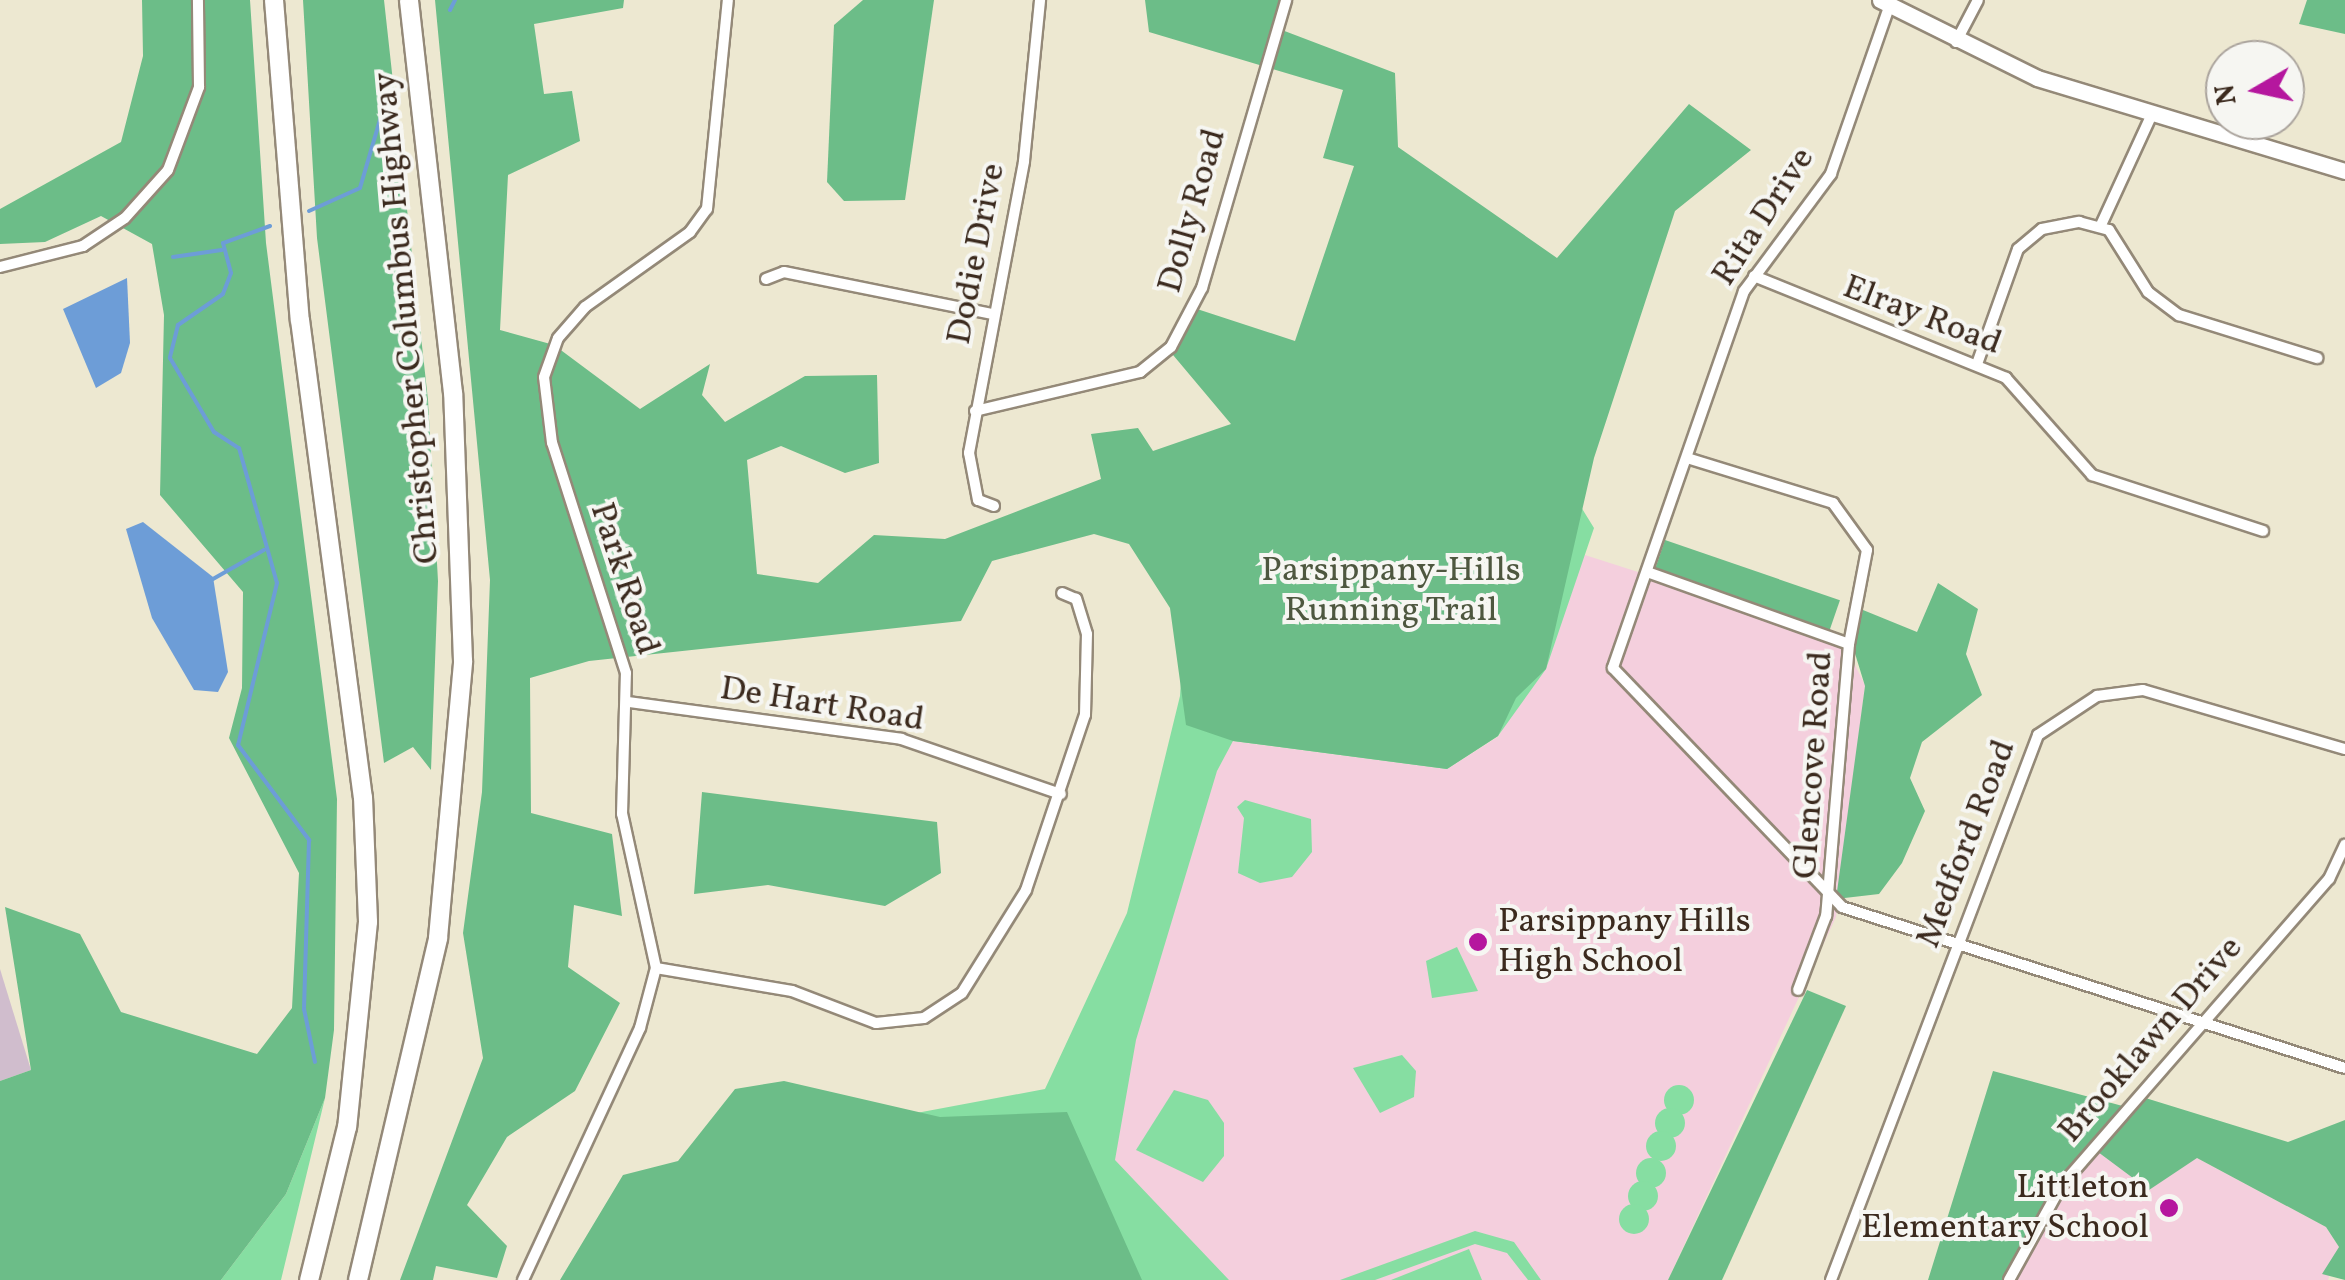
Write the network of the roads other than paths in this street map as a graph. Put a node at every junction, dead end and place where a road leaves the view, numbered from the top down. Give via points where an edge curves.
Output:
1 (198, 0) edge
2 (274, 0) edge
3 (409, 0) edge
4 (728, 0) edge
5 (1040, 0) edge
6 (1286, 0) edge
7 (1978, 0) edge
8 (1884, 3) edge
9 (1956, 42) junction
10 (2152, 114) junction
11 (2345, 170) edge
12 (2101, 225) junction
13 (0, 266) edge
14 (1754, 276) junction
15 (766, 279) dead end
16 (993, 314) junction
17 (2316, 358) dead end
18 (1976, 364) junction
19 (975, 412) junction
20 (1688, 458) junction
21 (994, 506) dead end
22 (2263, 531) dead end
23 (1647, 572) junction
24 (1062, 593) dead end
25 (1849, 644) junction
26 (629, 702) junction
27 (2345, 748) edge
28 (1060, 794) junction
29 (2345, 845) edge
30 (1828, 892) junction
31 (1956, 945) junction
32 (656, 968) junction
33 (1798, 990) dead end
34 (2200, 1025) junction
35 (2345, 1068) edge
36 (309, 1280) edge
37 (358, 1280) edge
38 (523, 1280) edge
39 (1830, 1280) edge
40 (2009, 1280) edge

1 - 13 street via 199,87 168,170 125,218 83,246
2 - 36 highway via 300,320 366,868 357,1067
3 - 37 highway, Christopher Columbus Highway via 454,394 463,661 438,938
4 - 26 street, Park Road via 707,209 684,236 585,307 544,377 552,443 621,650
5 - 16 street, Dodie Drive via 1024,161
6 - 19 street, Dolly Road via 1202,288 1171,347 1140,372
7 - 9 street
8 - 9 main road
8 - 14 street, Rita Drive via 1832,174
9 - 10 main road
10 - 11 main road
10 - 12 street
12 - 17 street via 2148,292 2179,315
12 - 18 street via 2049,226 2018,250
14 - 18 street, Elray Road
14 - 20 street, Rita Drive
15 - 16 street via 784,272
16 - 19 street, Dodie Drive
18 - 22 street, Elray Road via 2026,390 2092,475
19 - 21 street, Dodie Drive via 971,474 978,500
20 - 23 street, Rita Drive
20 - 25 street, Glencove Road via 1848,513 1867,550
23 - 25 street
23 - 30 street, Rita Drive via 1614,668
24 - 28 street via 1076,599 1090,657 1085,715
25 - 30 street, Glencove Road
26 - 28 street, De Hart Road via 901,740
26 - 32 street, Park Road via 622,814
27 - 31 street, Medford Road via 2144,690 2076,705 2032,745
28 - 32 street via 987,966 924,1018 876,1024 792,992
29 - 34 street, Brooklawn Drive via 2330,879
30 - 31 street, Glencove Road via 1842,907
30 - 33 street
31 - 34 street, Glencove Road
31 - 39 street, Medford Road
32 - 38 street, Park Road via 640,1028
34 - 35 street, Glencove Road
34 - 40 street, Brooklawn Drive via 2061,1186

